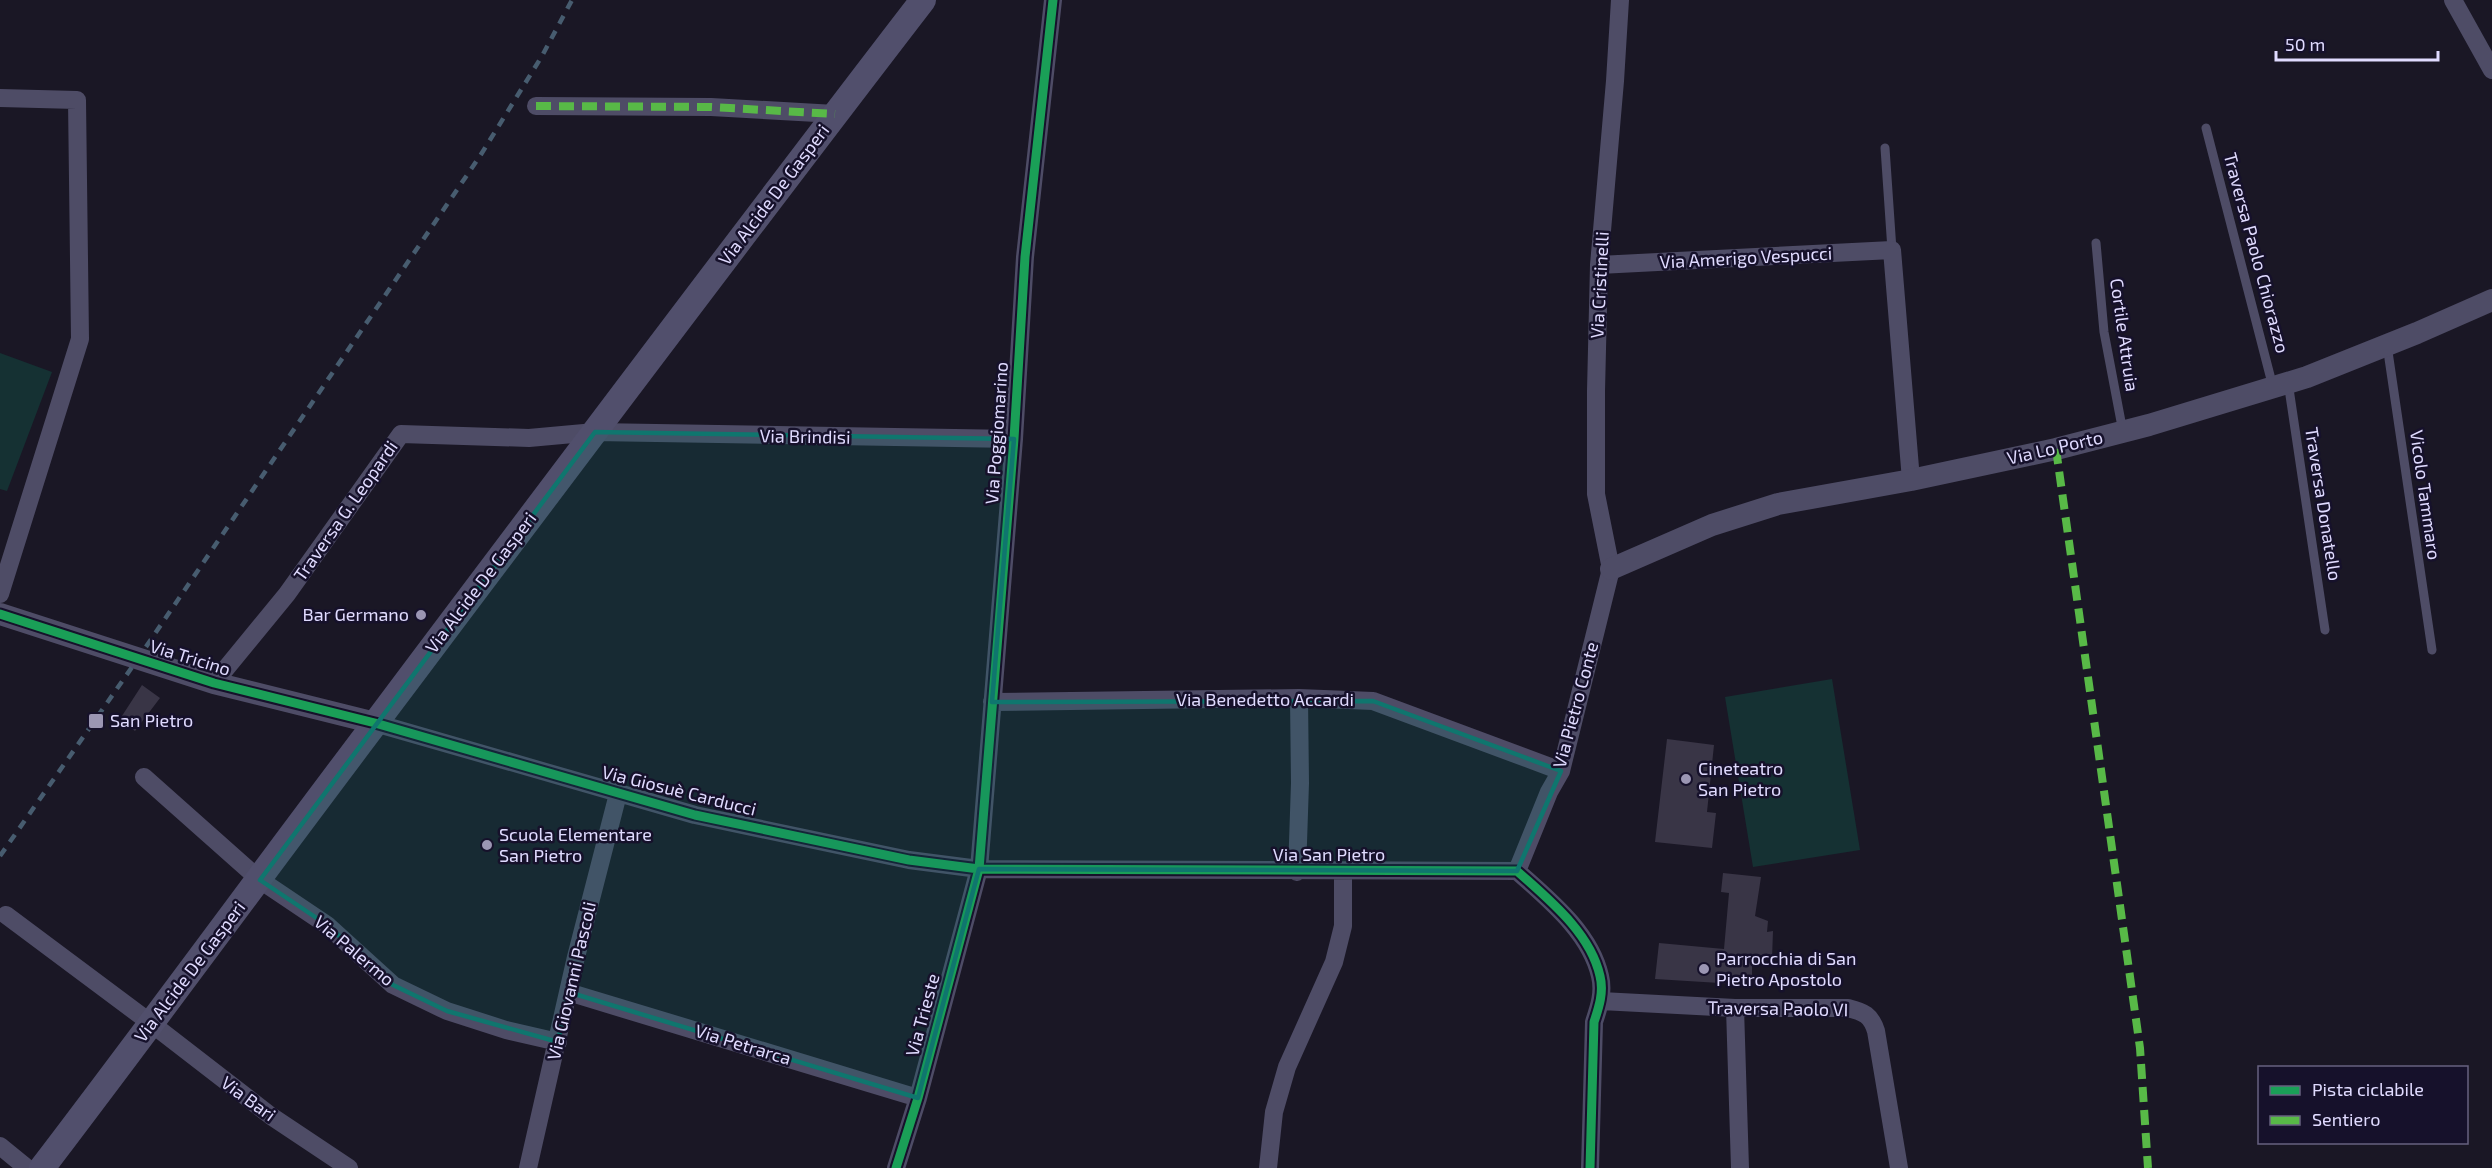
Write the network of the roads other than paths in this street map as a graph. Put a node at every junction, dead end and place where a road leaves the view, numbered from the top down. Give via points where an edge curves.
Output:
1 (923, 0) edge
2 (1053, 0) edge
3 (1620, 0) edge
4 (2453, 0) edge
5 (2492, 70) edge
6 (0, 98) edge
7 (536, 106) dead end
8 (835, 114) junction
9 (2206, 128) dead end
10 (1885, 148) dead end
11 (2096, 243) dead end
12 (1892, 250) junction
13 (1599, 266) junction
14 (2492, 300) edge
15 (2387, 345) junction
16 (2281, 385) junction
17 (596, 432) junction
18 (2123, 432) junction
19 (1014, 439) junction
20 (1911, 480) junction
21 (1611, 569) junction
22 (0, 594) edge
23 (0, 614) edge
24 (2325, 630) dead end
25 (2432, 650) dead end
26 (214, 683) junction
27 (1299, 698) junction
28 (992, 702) junction
29 (375, 723) junction
30 (1561, 771) junction
31 (144, 777) dead end
32 (618, 794) junction
33 (979, 869) junction
34 (1343, 871) junction
35 (1517, 871) junction
36 (1297, 872) junction
37 (260, 880) junction
38 (6, 915) dead end
39 (568, 992) junction
40 (1601, 1001) junction
41 (1735, 1008) junction
42 (152, 1024) junction
43 (558, 1042) junction
44 (918, 1098) junction
45 (0, 1146) edge
46 (27, 1168) edge
47 (42, 1168) edge
48 (350, 1168) edge
49 (528, 1168) edge
50 (896, 1168) edge
51 (1268, 1168) edge
52 (1590, 1168) edge
53 (1740, 1168) edge
54 (1899, 1168) edge

1 - 8 main road, Via Alcide De Gasperi
2 - 19 street, Via Poggiomarino via 1025,257
3 - 13 street, Via Cristinelli
4 - 5 street
6 - 22 street via 77,100 80,339
7 - 8 street
8 - 17 main road, Via Alcide De Gasperi
9 - 16 lane, Traversa Paolo Chiorazzo
10 - 12 lane
11 - 18 lane, Cortile Attruia via 2104,332
12 - 13 street, Via Amerigo Vespucci
12 - 20 street
13 - 21 street, Via Cristinelli via 1596,494
14 - 15 street, Via Lo Porto
15 - 16 street, Via Lo Porto
15 - 25 lane, Vicolo Tammaro
16 - 18 street, Via Lo Porto
16 - 24 lane, Traversa Donatello
17 - 19 street, Via Brindisi
17 - 26 street, Traversa G. Leopardi via 529,438 401,434 287,594
17 - 29 main road, Via Alcide De Gasperi
18 - 20 street, Via Lo Porto
19 - 28 street, Via Poggiomarino
20 - 21 street, Via Lo Porto via 1778,504 1712,525
21 - 30 street, Via Pietro Conte
23 - 26 street, Via Tricino
26 - 29 street, Via Tricino
27 - 28 street, Via Benedetto Accardi
27 - 30 street, Via Benedetto Accardi via 1373,701
27 - 36 street
28 - 33 street, Via Poggiomarino
29 - 32 street, Via Giosuè Carducci
29 - 37 main road, Via Alcide De Gasperi
30 - 35 street, Via Pietro Conte
31 - 37 street, Via Palermo
32 - 33 street, Via Giosuè Carducci via 695,815 909,860
32 - 39 street, Via Giovanni Pascoli
33 - 36 street, Via San Pietro
33 - 44 street, Via Trieste
34 - 35 street, Via San Pietro
34 - 36 street, Via San Pietro
34 - 51 street via 1343,926 1334,962 1287,1067 1274,1112
35 - 40 street via 1584,940 1600,976
37 - 42 main road, Via Alcide De Gasperi
37 - 43 street, Via Palermo via 327,925 393,986 447,1011
38 - 42 street, Via Bari
39 - 43 street, Via Giovanni Pascoli
39 - 44 street, Via Petrarca
40 - 41 street, Traversa Paolo VI
40 - 52 street via 1594,1022
41 - 53 street
41 - 54 street, Traversa Paolo VI via 1848,1008 1866,1012 1876,1031
42 - 47 main road, Via Alcide De Gasperi
42 - 48 street, Via Bari via 271,1116
43 - 49 street, Via Giovanni Pascoli
44 - 50 street, Via Trieste
45 - 46 street

